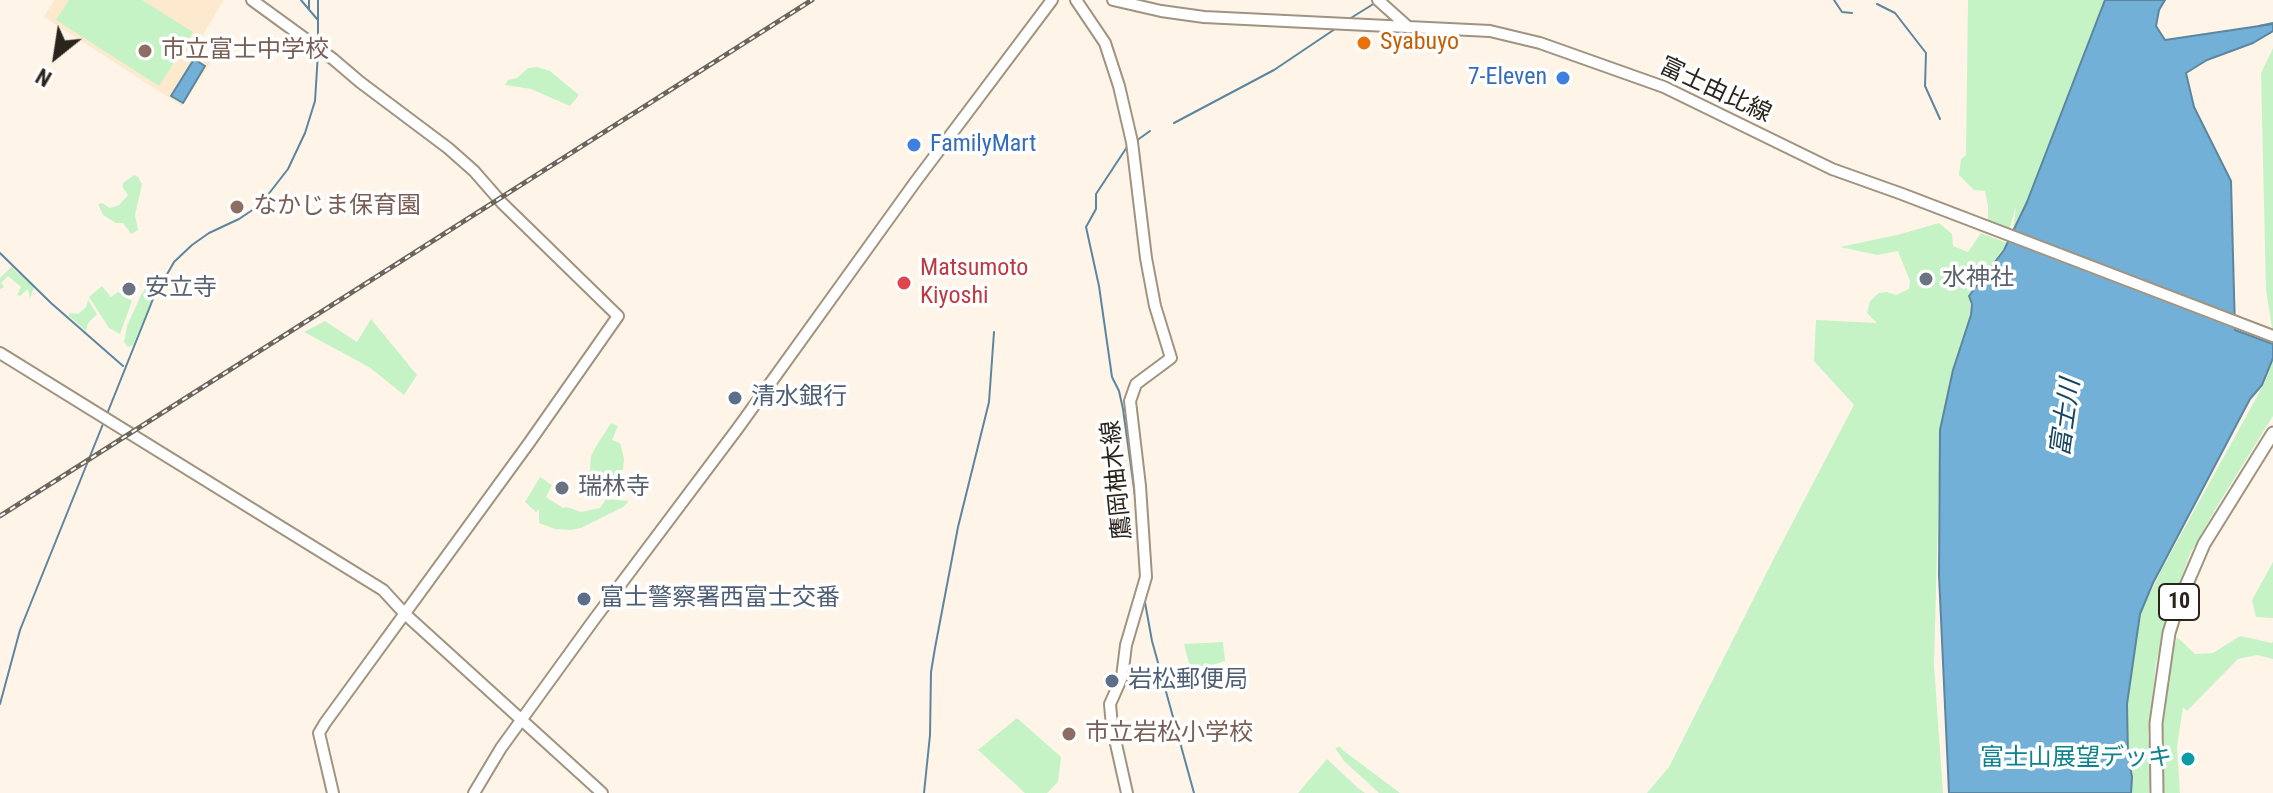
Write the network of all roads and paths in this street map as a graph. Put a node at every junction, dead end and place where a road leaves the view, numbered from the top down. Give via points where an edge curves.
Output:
1 (252, 0) edge
2 (1052, 0) edge
3 (1076, 0) edge
4 (1113, 0) edge
5 (1379, 1) edge
6 (1407, 26) junction
7 (2273, 336) edge
8 (0, 353) edge
9 (2273, 433) edge
10 (405, 614) junction
11 (521, 720) junction
12 (333, 793) edge
13 (474, 793) edge
14 (602, 793) edge
15 (1127, 793) edge
16 (2157, 793) edge

1 - 10 street via 448,148 618,316
2 - 11 street
3 - 15 street, 鷹岡柚木線 via 1097,27 1119,86 1155,306 1171,358 1136,384 1130,401 1146,577 1122,677 1110,704
4 - 6 street, 富士由比線 via 1219,18
5 - 6 street
6 - 7 street, 富士由比線 via 1490,31 1664,87 1832,169
8 - 10 street via 383,590
9 - 16 main road, 10 via 2204,544 2177,607 2156,723
10 - 11 street
10 - 12 street via 319,733
11 - 13 street
11 - 14 street

